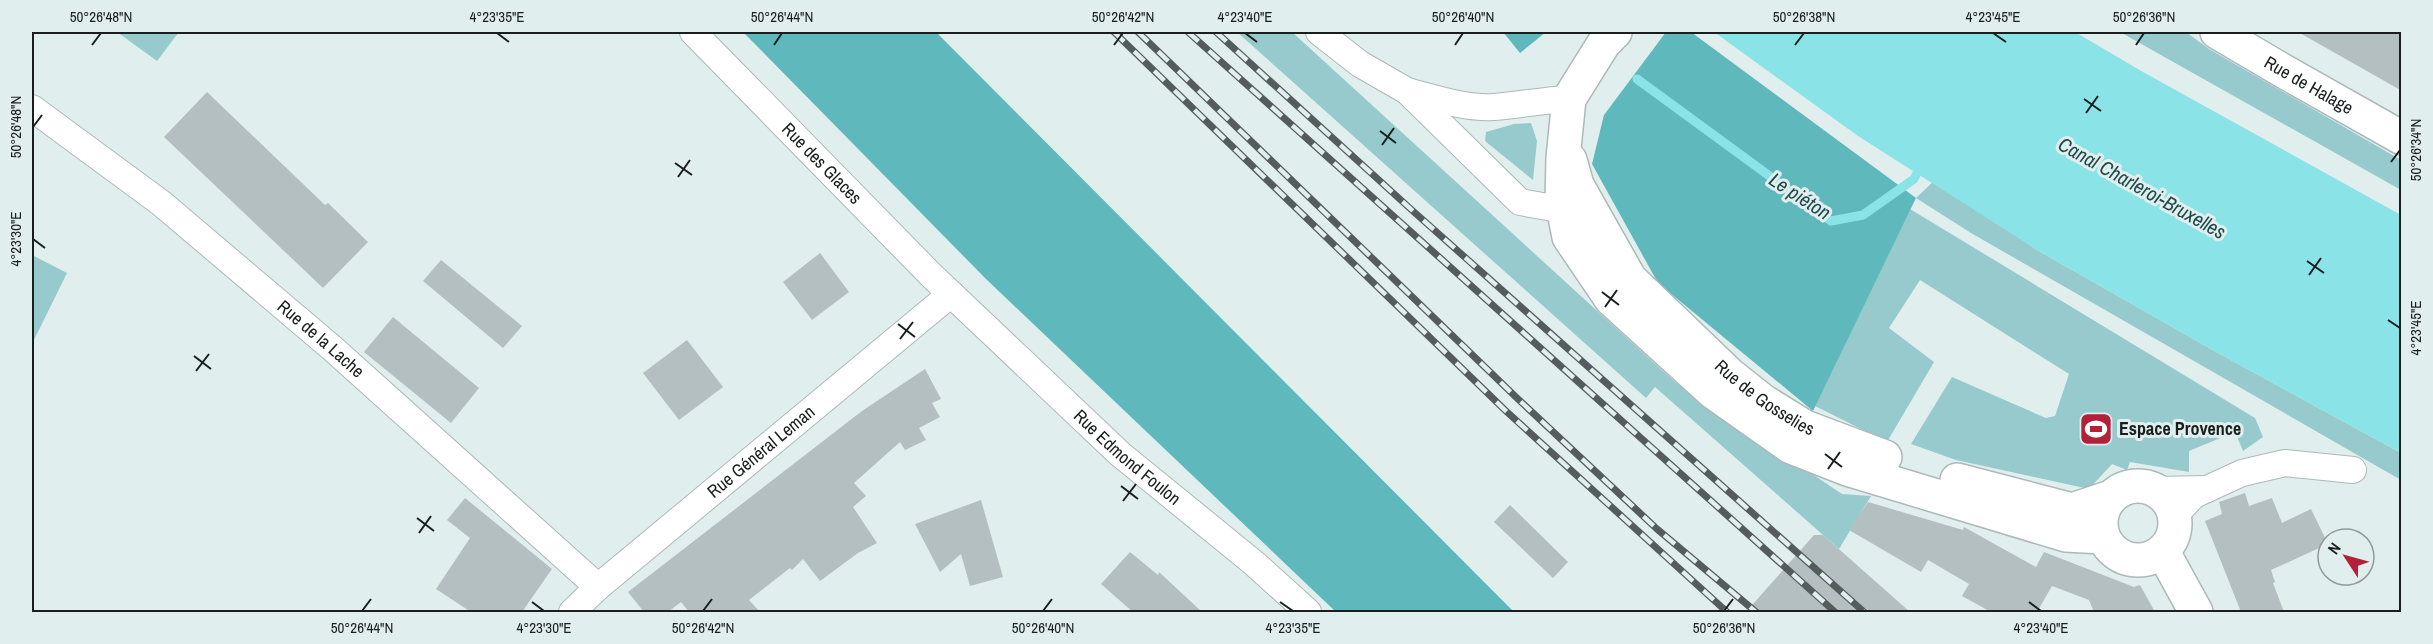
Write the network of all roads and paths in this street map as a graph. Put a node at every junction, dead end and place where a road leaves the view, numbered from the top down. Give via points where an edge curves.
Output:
1 (693, 32) edge
2 (1318, 32) edge
3 (2217, 32) edge
4 (1610, 37) edge
5 (1407, 91) junction
6 (1569, 99) junction
7 (32, 108) edge
8 (1565, 138) junction
9 (2402, 138) edge
10 (1563, 205) junction
11 (951, 294) junction
12 (2353, 470) dead end
13 (2207, 489) junction
14 (2155, 490) junction
15 (2111, 497) junction
16 (2175, 515) junction
17 (2103, 537) junction
18 (2163, 552) junction
19 (598, 587) junction
20 (573, 612) edge
21 (1308, 612) edge
22 (2196, 612) edge

1 - 11 street, Rue des Glaces
2 - 5 street via 1360,64
3 - 9 street, Rue de Halage
4 - 6 street
5 - 6 street via 1455,103 1493,107
5 - 10 street via 1520,202
6 - 8 street, Rue de Gosselies
7 - 19 street, Rue de la Lache via 179,218 332,348
8 - 10 street, Rue de Gosselies
8 - 15 street, Rue de Gosselies via 1576,185 1630,279 1763,401 1805,427 1941,475 2072,510
10 - 17 street, Rue de Gosselies via 1569,237 1611,299 1713,392 1791,447 1847,469 2066,535
11 - 19 street, Rue Général Leman
11 - 21 street, Rue Edmond Foulon via 1120,454
12 - 13 street via 2285,462 2242,473
13 - 14 street
13 - 16 street via 2194,495
14 - 15 street via 2132,486
14 - 16 street via 2165,496
15 - 17 street via 2102,516
16 - 18 street via 2174,535
17 - 18 street via 2110,548 2129,560 2142,561
18 - 22 street
19 - 20 street, Rue Général Leman

